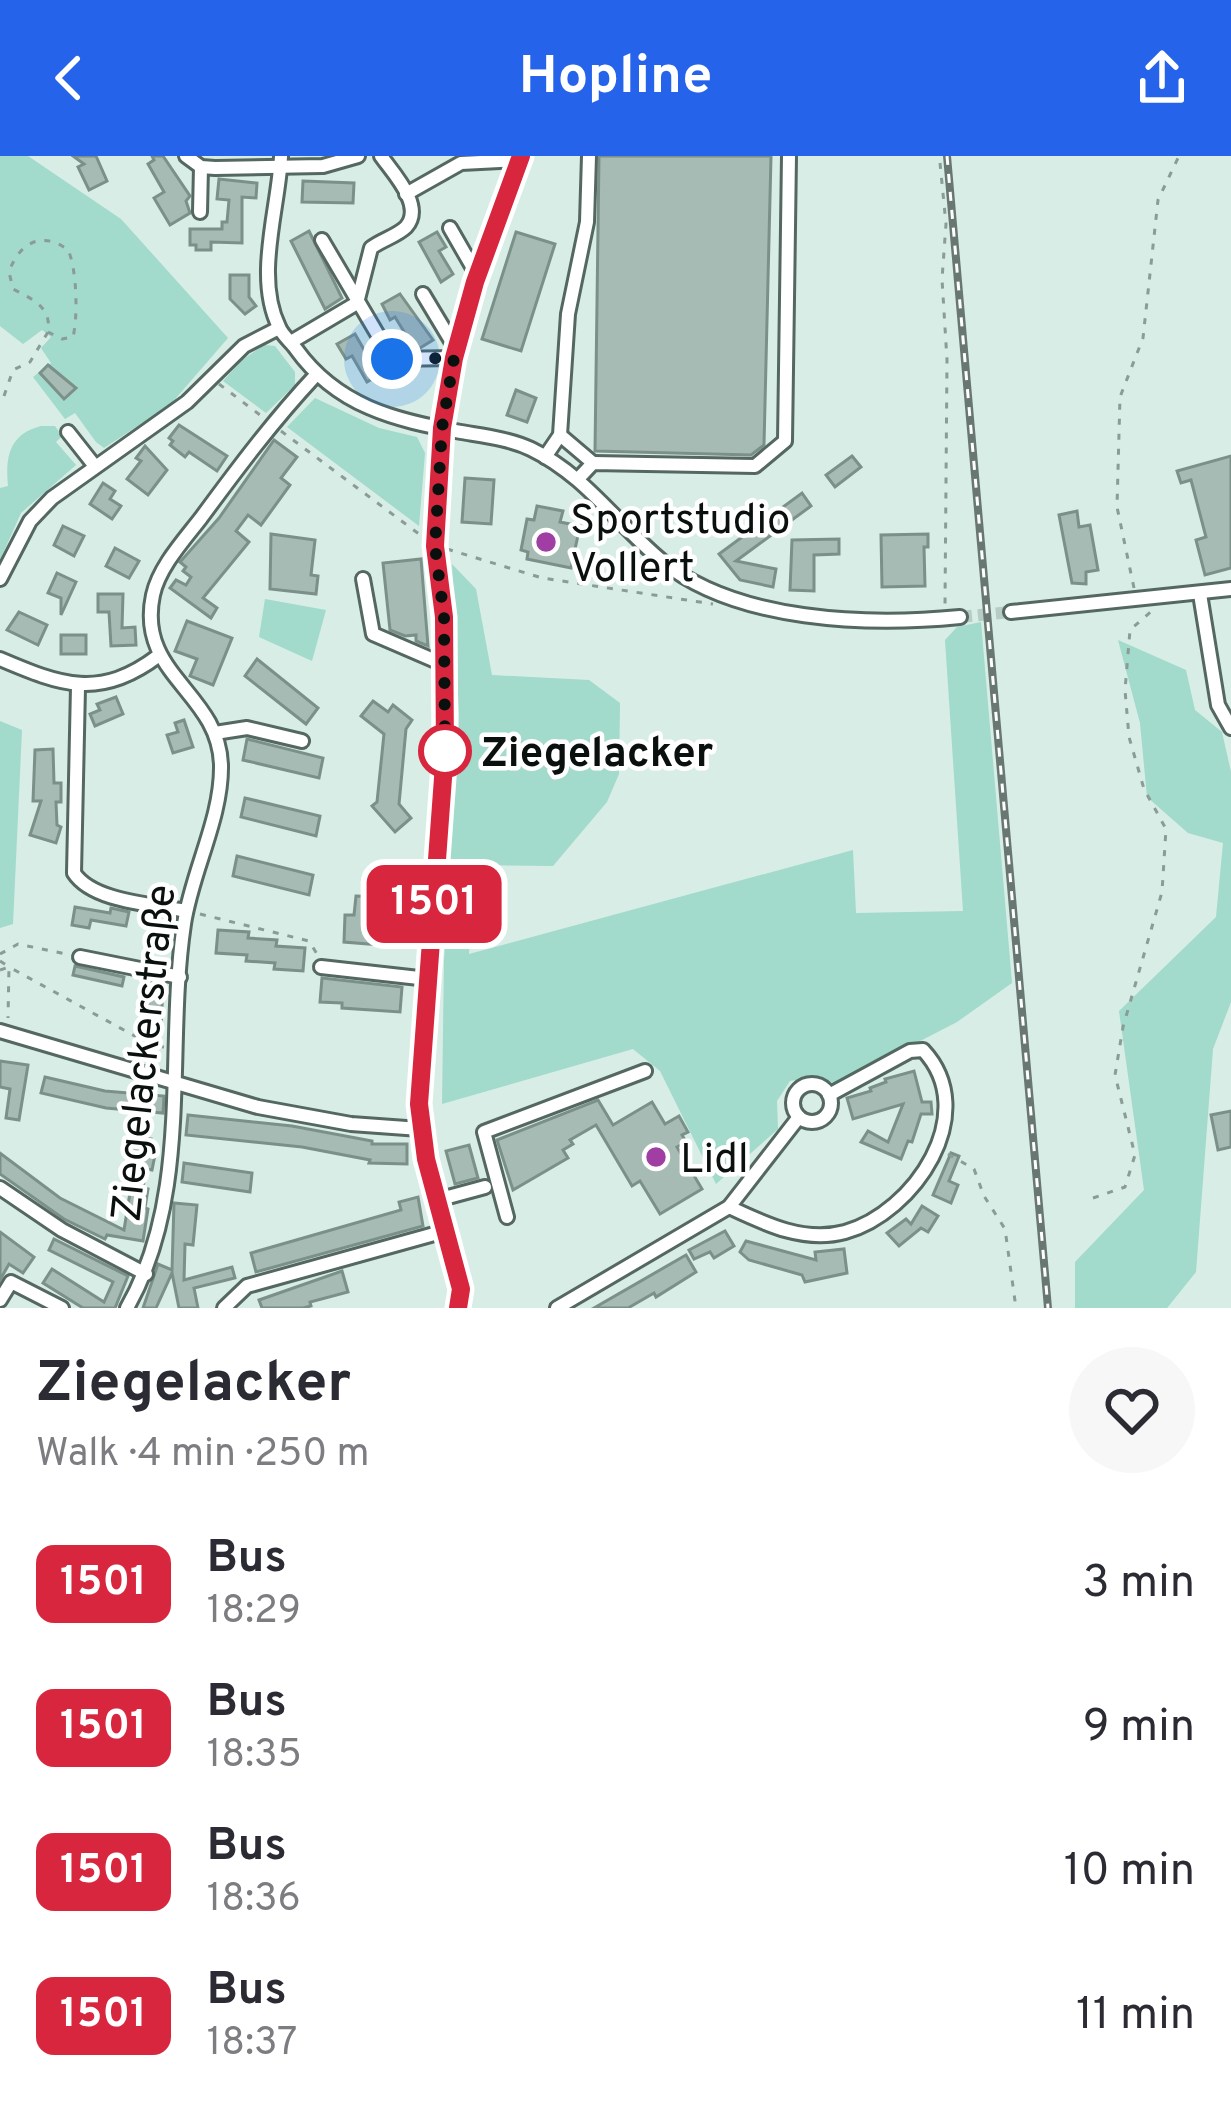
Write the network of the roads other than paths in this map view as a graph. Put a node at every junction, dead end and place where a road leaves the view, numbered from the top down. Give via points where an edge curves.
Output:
1 (186, 156) edge
2 (358, 156) edge
3 (381, 156) edge
4 (589, 156) edge
5 (789, 156) edge
6 (521, 158) edge
7 (281, 161) edge
8 (201, 167) junction
9 (406, 194) junction
10 (200, 212) dead end
11 (450, 228) dead end
12 (322, 240) dead end
13 (478, 275) junction
14 (423, 294) dead end
15 (357, 303) junction
16 (279, 328) junction
17 (291, 342) junction
18 (455, 353) junction
19 (315, 376) junction
20 (442, 428) junction
21 (68, 432) dead end
22 (560, 436) junction
23 (545, 457) junction
24 (593, 463) junction
25 (94, 465) junction
26 (578, 479) junction
27 (0, 579) edge
28 (363, 579) dead end
29 (1231, 590) edge
30 (1200, 594) junction
31 (1011, 612) tunnel mouth
32 (953, 617) tunnel mouth
33 (158, 656) junction
34 (0, 659) edge
35 (445, 665) junction
36 (78, 687) junction
37 (1231, 728) edge
38 (215, 733) junction
39 (302, 741) dead end
40 (186, 911) junction
41 (80, 957) road end
42 (321, 968) road end
43 (180, 977) junction
44 (428, 979) junction
45 (4, 1031) edge
46 (645, 1071) dead end
47 (176, 1085) junction
48 (829, 1095) junction
49 (799, 1117) junction
50 (420, 1130) junction
51 (484, 1187) dead end
52 (0, 1188) edge
53 (437, 1200) junction
54 (729, 1207) junction
55 (507, 1217) dead end
56 (445, 1231) junction
57 (146, 1274) junction
58 (0, 1300) edge
59 (62, 1308) edge
60 (128, 1308) edge
61 (224, 1308) edge
62 (458, 1308) edge
63 (557, 1308) edge

1 - 8 street
2 - 7 street via 323,166
3 - 9 street
4 - 22 street
5 - 24 street via 785,441 755,466
6 - 9 street via 461,163
6 - 13 street
7 - 8 street
7 - 16 street via 268,259
8 - 10 street
9 - 15 street via 409,224 371,248
11 - 13 street
12 - 15 street
13 - 18 street
14 - 18 street
15 - 17 street
15 - 18 street via 392,359
16 - 17 street
16 - 25 street via 244,346 187,402
17 - 19 street
18 - 20 street
19 - 20 street via 388,415
19 - 33 street via 271,424 154,589
20 - 23 street
20 - 35 street via 435,546
21 - 25 street
22 - 23 street
22 - 24 street
23 - 26 street
24 - 26 street
25 - 27 street via 30,521
26 - 32 street via 664,563 757,608
28 - 35 street via 373,634
29 - 30 street
30 - 31 street
30 - 37 street via 1218,705
33 - 36 street
33 - 38 street
34 - 36 street
35 - 44 street
36 - 40 street via 74,872 97,891
38 - 39 street via 247,728
38 - 40 street, Ziegelackerstraße via 216,802
40 - 43 street, Ziegelackerstraße
41 - 43 street
42 - 44 street
43 - 47 street, Ziegelackerstraße
44 - 50 street
45 - 47 street
46 - 55 street via 484,1132
47 - 50 street via 350,1124
47 - 57 street, Ziegelackerstraße via 162,1220
48 - 49 street via 824,1119
48 - 49 street via 806,1085 793,1101
48 - 54 street via 923,1050 941,1078 944,1105 936,1146 907,1196 842,1233 793,1233
49 - 54 street
50 - 53 street
51 - 53 street
52 - 57 street
53 - 56 street
54 - 63 street
56 - 61 street via 247,1286
56 - 62 street via 461,1289
57 - 60 street, Ziegelackerstraße
58 - 59 street via 10,1282

